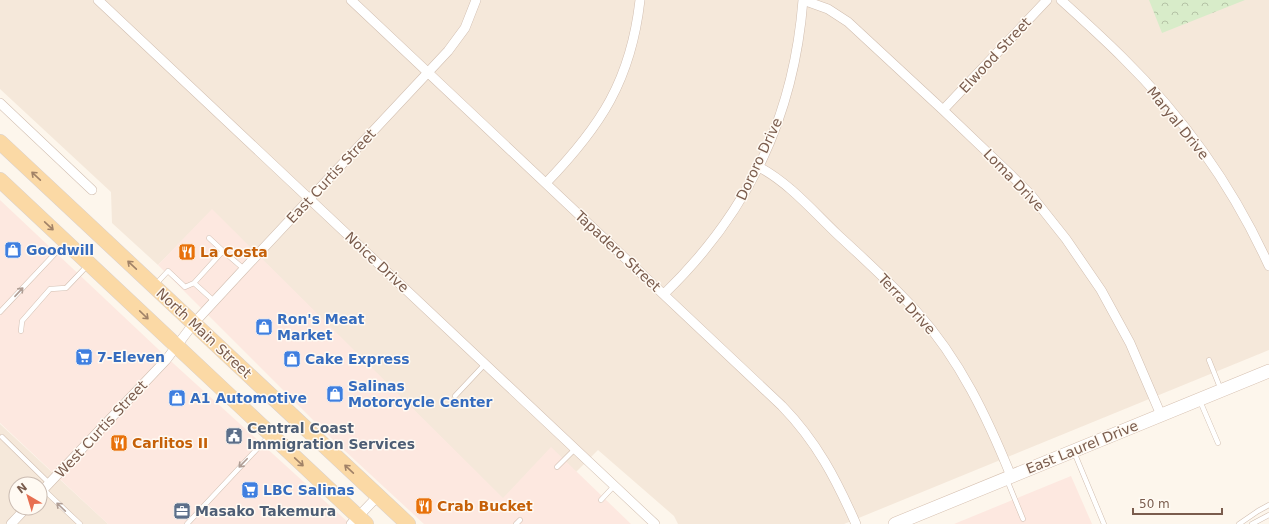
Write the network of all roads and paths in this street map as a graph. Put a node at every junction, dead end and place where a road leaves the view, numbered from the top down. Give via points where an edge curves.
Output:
1 (98, 0) edge
2 (351, 0) edge
3 (476, 0) edge
4 (640, 0) edge
5 (803, 0) edge
6 (1047, 0) edge
7 (1061, 0) edge
8 (428, 72) junction
9 (0, 103) edge
10 (943, 110) junction
11 (0, 142) edge
12 (759, 167) junction
13 (546, 184) junction
14 (2, 185) edge
15 (92, 190) dead end
16 (310, 198) junction
17 (209, 238) dead end
18 (67, 242) junction
19 (224, 251) junction
20 (89, 263) junction
21 (1269, 266) edge
22 (244, 268) junction
23 (194, 283) junction
24 (154, 286) junction
25 (664, 294) junction
26 (214, 301) junction
27 (0, 312) edge
28 (194, 323) junction
29 (21, 332) dead end
30 (177, 346) junction
31 (1209, 360) dead end
32 (485, 364) junction
33 (1269, 371) edge
34 (1221, 390) junction
35 (455, 396) dead end
36 (1200, 399) junction
37 (1161, 415) junction
38 (270, 435) junction
39 (2, 437) dead end
40 (1218, 443) dead end
41 (575, 449) junction
42 (1074, 452) junction
43 (557, 467) dead end
44 (34, 476) edge
45 (1009, 477) junction
46 (48, 484) edge
47 (614, 486) junction
48 (48, 492) edge
49 (378, 496) junction
50 (601, 500) dead end
51 (1269, 505) edge
52 (1269, 515) edge
53 (18, 516) edge
54 (1023, 519) dead end
55 (520, 520) dead end
56 (358, 522) edge
57 (11, 524) edge
58 (80, 524) edge
59 (187, 524) edge
60 (408, 524) edge
61 (516, 524) edge
62 (655, 524) edge
63 (856, 524) edge
64 (895, 524) edge
65 (1104, 524) edge
66 (1239, 524) edge
67 (1252, 524) edge

1 - 16 street, Noice Drive
2 - 8 street, Tapadero Street
3 - 8 street, East Curtis Street via 470,18 458,38
4 - 13 street via 630,51 610,103 580,147
5 - 10 street, Loma Drive via 842,17
5 - 12 street, Dororo Drive via 797,53 789,89
6 - 10 street, Elwood Street
7 - 21 street, Maryal Drive via 1124,58 1175,115 1227,189
8 - 13 street, Tapadero Street
8 - 16 street, East Curtis Street
9 - 15 street
10 - 37 street, Loma Drive via 1030,195 1075,250 1101,290 1130,343
24 -> 11 main road, North Main Street
12 - 25 street, Dororo Drive via 723,228
12 - 45 street, Terra Drive via 782,181 895,288 926,323 952,357 975,395 993,432
13 - 25 street, Tapadero Street
14 -> 18 main road, North Main Street
16 - 22 street, East Curtis Street
16 - 32 street, Noice Drive
17 - 19 lane
18 - 20 main road, North Main Street
27 -> 18 lane
19 - 22 lane
19 - 23 lane
20 - 29 lane via 66,288 50,289 22,321
20 -> 30 main road, North Main Street
22 - 26 street, East Curtis Street
23 - 24 lane via 185,287 168,271
23 - 26 lane
24 - 28 main road, North Main Street
25 - 63 street, Tapadero Street via 790,414 824,460
26 - 28 street, East Curtis Street
28 - 30 street, East Curtis Street
49 -> 28 main road, North Main Street
30 - 38 main road, North Main Street
30 - 46 street, West Curtis Street
31 - 34 lane
32 - 35 lane
32 - 41 street, Noice Drive
33 - 34 main road, East Laurel Drive
34 - 36 main road, East Laurel Drive
36 - 37 main road, East Laurel Drive
36 - 40 lane
37 - 42 main road, East Laurel Drive
38 -> 56 main road, North Main Street
38 -> 59 lane
39 - 44 lane
41 - 43 lane
41 - 47 street, Noice Drive
42 - 45 main road, East Laurel Drive
42 - 65 lane
45 - 54 lane
45 - 64 main road, East Laurel Drive
47 - 50 lane
47 - 62 street, Noice Drive
58 -> 48 lane
49 - 56 street
49 - 60 main road, North Main Street
51 - 66 lane
52 - 67 lane
53 - 57 street
55 - 61 lane

